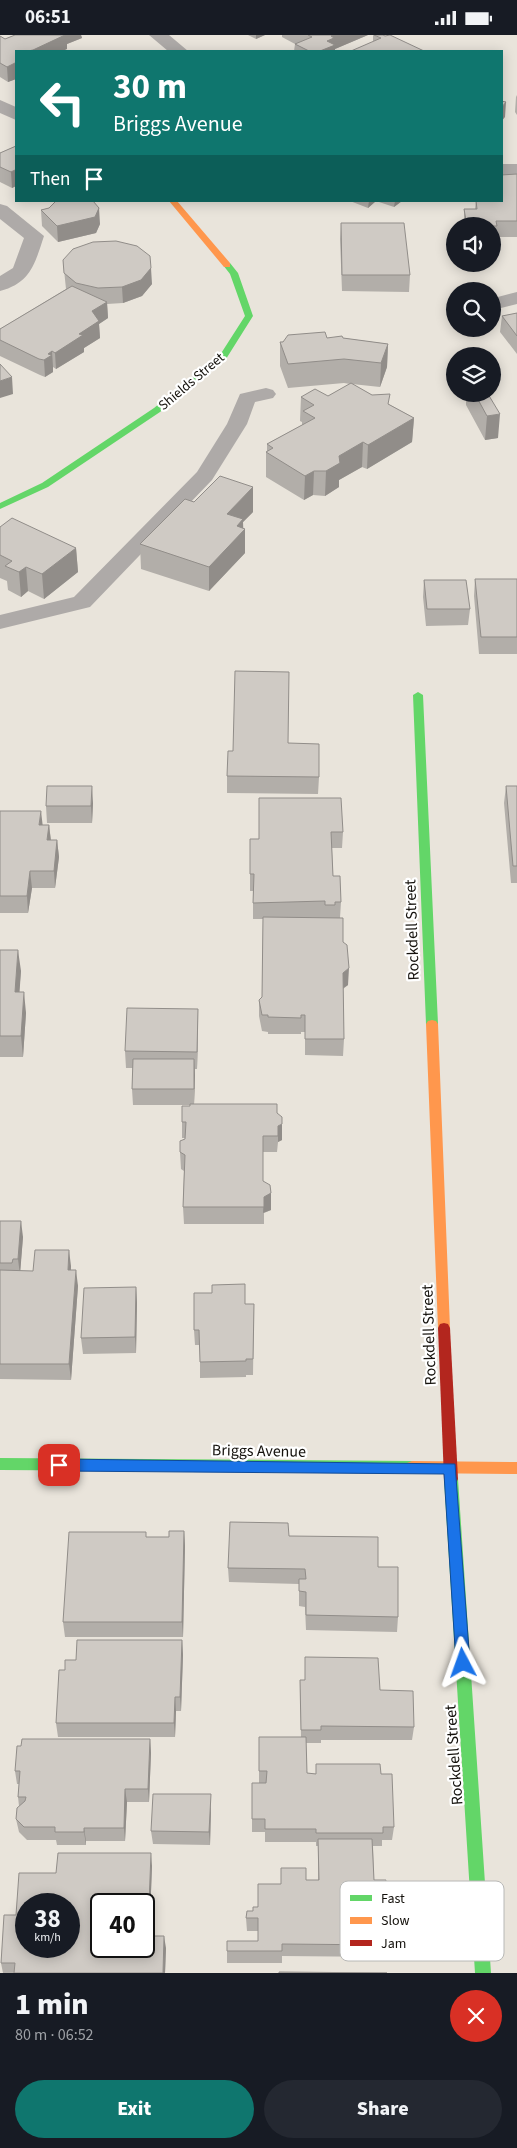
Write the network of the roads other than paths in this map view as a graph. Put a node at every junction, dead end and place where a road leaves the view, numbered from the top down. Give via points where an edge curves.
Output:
1 (158, 35) edge
2 (178, 50) edge
3 (0, 105) edge
4 (15, 114) edge
5 (503, 170) edge
6 (517, 170) edge
7 (175, 202) edge
8 (0, 210) edge
9 (0, 285) edge
10 (266, 394) dead end
11 (0, 506) edge
12 (0, 622) edge
13 (418, 695) dead end
14 (0, 1464) edge
15 (517, 1468) edge
16 (450, 1469) junction
17 (477, 1881) edge

1 - 2 street
3 - 4 street
5 - 6 street
7 - 11 street, Shields Street via 234,273 250,316 223,357 157,410 45,485
8 - 9 street via 34,236 22,271
10 - 12 lane via 247,398 237,424 205,476 82,602
13 - 16 street, Rockdell Street
14 - 16 street, Briggs Avenue
15 - 16 street, Briggs Avenue
16 - 17 street, Rockdell Street

